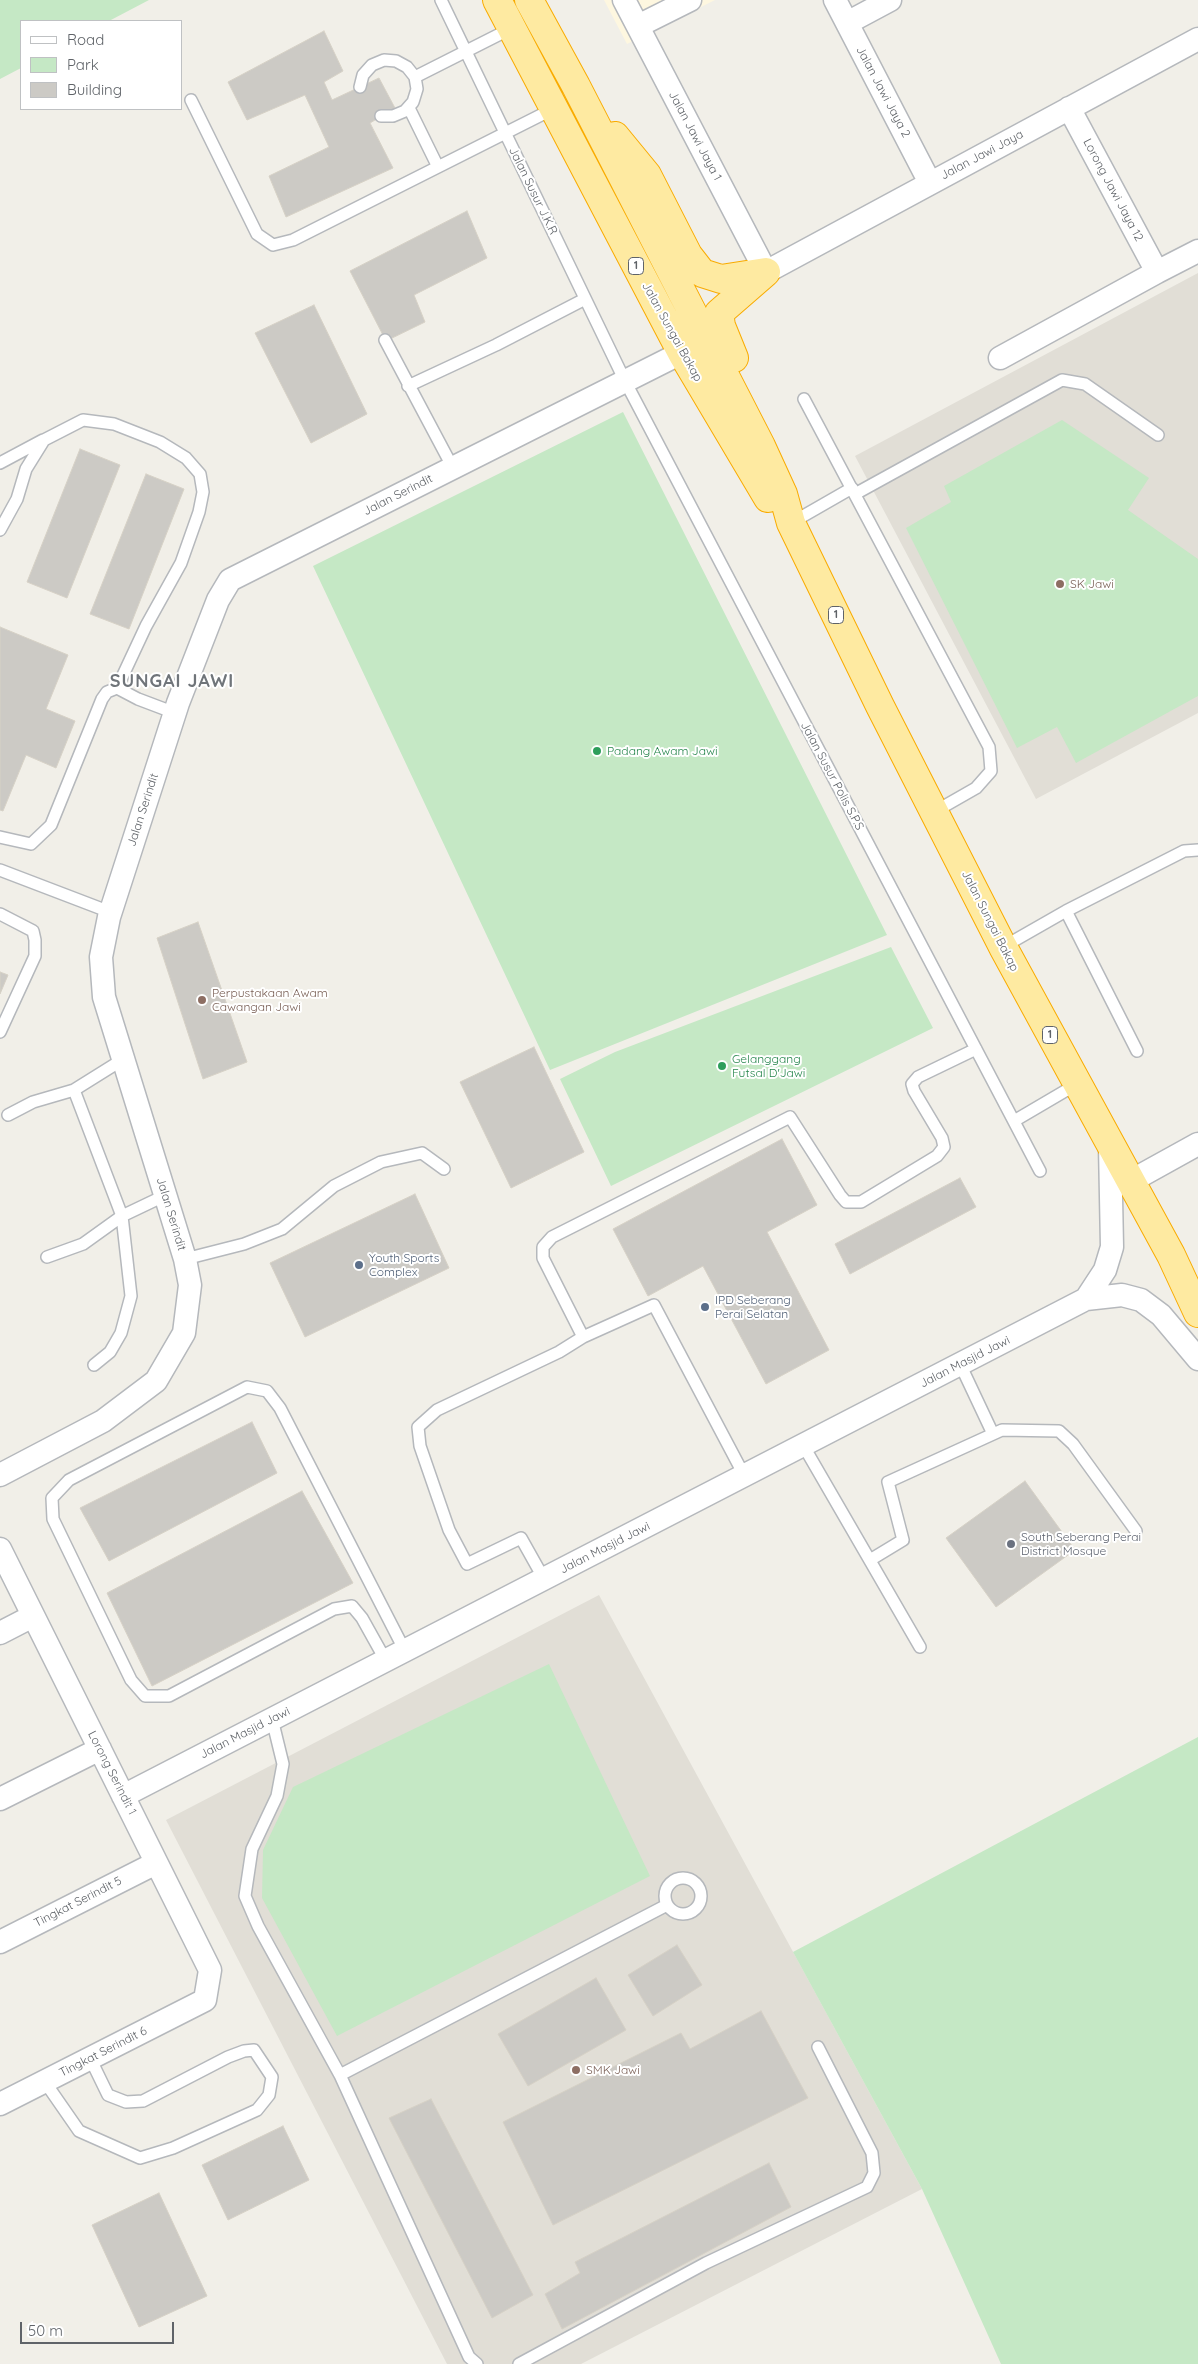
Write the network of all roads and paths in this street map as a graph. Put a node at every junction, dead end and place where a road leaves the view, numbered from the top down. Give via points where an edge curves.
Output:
1 (441, 0) edge
2 (497, 0) edge
3 (529, 0) edge
4 (624, 0) edge
5 (690, 0) edge
6 (835, 0) edge
7 (890, 0) edge
8 (847, 23) junction
9 (638, 26) junction
10 (512, 28) junction
11 (1198, 39) edge
12 (466, 51) junction
13 (415, 77) junction
14 (576, 86) junction
15 (360, 87) dead end
16 (191, 100) dead end
17 (409, 108) junction
18 (1069, 108) junction
19 (553, 109) junction
20 (381, 116) dead end
21 (505, 133) junction
22 (438, 168) junction
23 (930, 183) junction
24 (1198, 251) edge
25 (766, 272) junction
26 (1157, 272) junction
27 (584, 298) junction
28 (386, 340) dead end
29 (707, 340) junction
30 (682, 353) junction
31 (1000, 358) dead end
32 (625, 381) junction
33 (408, 386) junction
34 (804, 399) dead end
35 (1158, 435) dead end
36 (44, 440) junction
37 (761, 446) junction
38 (0, 463) edge
39 (453, 468) junction
40 (854, 491) junction
41 (792, 523) junction
42 (0, 530) edge
43 (117, 688) junction
44 (175, 713) junction
45 (934, 812) junction
46 (0, 837) edge
47 (1198, 850) edge
48 (0, 870) edge
49 (1066, 911) junction
50 (110, 912) junction
51 (0, 914) edge
52 (1003, 947) junction
53 (0, 1032) edge
54 (976, 1049) junction
55 (1138, 1051) dead end
56 (122, 1060) junction
57 (1077, 1084) junction
58 (74, 1090) junction
59 (8, 1115) dead end
60 (1014, 1121) junction
61 (1198, 1144) edge
62 (1110, 1146) junction
63 (444, 1169) dead end
64 (1040, 1171) dead end
65 (1131, 1181) junction
66 (166, 1194) junction
67 (122, 1216) junction
68 (47, 1257) dead end
69 (185, 1258) junction
70 (1086, 1299) junction
71 (1198, 1313) edge
72 (583, 1337) junction
73 (1198, 1359) edge
74 (960, 1364) junction
75 (94, 1365) dead end
76 (994, 1434) junction
77 (803, 1445) junction
78 (0, 1475) edge
79 (744, 1476) junction
80 (1136, 1531) dead end
81 (0, 1549) edge
82 (870, 1560) junction
83 (544, 1579) junction
84 (33, 1616) junction
85 (0, 1633) edge
86 (920, 1647) dead end
87 (395, 1656) junction
88 (272, 1719) junction
89 (100, 1749) junction
90 (124, 1796) junction
91 (0, 1799) edge
92 (156, 1862) junction
93 (667, 1905) dead end
94 (0, 1942) edge
95 (205, 2000) joint
96 (818, 2048) dead end
97 (90, 2058) junction
98 (340, 2075) junction
99 (45, 2082) junction
100 (0, 2104) edge
101 (477, 2364) edge
102 (519, 2364) edge

1 - 12 lane, Jalan Susur J.K.R
2 - 10 highway, Jalan Sungai Bakap / 1
3 - 14 highway, Jalan Sungai Bakap / 1
4 - 9 street, Jalan Jawi Jaya 1
5 - 9 street
6 - 8 street, Jalan Jawi Jaya 2
7 - 8 street
8 - 23 street, Jalan Jawi Jaya 2
9 - 25 street, Jalan Jawi Jaya 1
10 - 12 lane
10 - 19 highway, Jalan Sungai Bakap / 1
11 - 18 street, Jalan Jawi Jaya
12 - 13 lane
12 - 21 lane, Jalan Susur J.K.R
13 - 15 lane via 407,67 396,61 384,60 372,66
13 - 17 lane via 417,89
14 - 25 highway via 647,175 688,256 702,273 721,279
14 - 29 highway, Jalan Sungai Bakap / 1
16 - 22 lane via 256,234 272,245 293,240
17 - 20 lane via 393,116
17 - 22 lane
18 - 23 street, Jalan Jawi Jaya
18 - 26 street, Lorong Jawi Jaya 12
19 - 21 lane
19 - 30 highway, Jalan Sungai Bakap / 1
21 - 22 lane
21 - 27 lane, Jalan Susur J.K.R
23 - 25 street, Jalan Jawi Jaya
24 - 26 street
25 - 37 highway via 719,313 721,326 756,415
26 - 31 street
27 - 32 lane, Jalan Susur J.K.R
27 - 33 lane via 496,345
28 - 33 lane
29 - 30 street, Jalan Serindit
29 - 37 highway, Jalan Sungai Bakap / 1
30 - 32 street, Jalan Serindit
30 - 41 highway, Jalan Sungai Bakap / 1 via 771,503
32 - 39 street, Jalan Serindit
32 - 54 lane, Jalan Susur Polis S.P.S
33 - 39 lane
34 - 40 lane
35 - 40 lane via 1085,384 1062,380
36 - 38 lane
36 - 42 lane via 26,469 17,499
36 - 43 lane via 83,420 114,424 160,442 186,458 200,474 203,492 199,512 181,563
37 - 41 highway, Jalan Sungai Bakap / 1
39 - 44 street, Jalan Serindit via 230,580 218,600
40 - 41 lane
40 - 45 lane via 989,747 991,771 976,788
41 - 45 highway, Jalan Sungai Bakap / 1
43 - 44 lane
43 - 46 lane via 107,692 102,699 51,825 31,844
44 - 50 street, Jalan Serindit
45 - 52 highway, Jalan Sungai Bakap / 1
47 - 49 lane via 1184,851
48 - 50 lane
49 - 52 lane
49 - 55 lane
50 - 56 street, Jalan Serindit via 101,957 104,997
51 - 53 lane via 33,931 35,940 35,956
52 - 57 highway, Jalan Sungai Bakap / 1
54 - 60 lane, Jalan Susur Polis S.P.S
54 - 72 lane via 918,1077 912,1084 944,1147 937,1156 861,1202 846,1202 840,1195 790,1117 552,1237 543,1247 544,1258
56 - 58 lane
56 - 66 street, Jalan Serindit
57 - 60 lane
57 - 62 highway, Jalan Sungai Bakap / 1
58 - 59 lane via 33,1102
58 - 67 lane
60 - 64 lane, Jalan Susur Polis S.P.S
61 - 65 street
62 - 65 highway, Jalan Sungai Bakap / 1
62 - 70 street, Jalan Masjid Jawi via 1112,1246 1105,1270
63 - 69 lane via 422,1152 380,1162 334,1186 282,1229 244,1244
65 - 71 highway, Jalan Sungai Bakap / 1
66 - 67 lane
66 - 69 street, Jalan Serindit
67 - 68 lane via 83,1244
67 - 75 lane via 131,1296 121,1333 110,1352
69 - 78 street, Jalan Serindit via 190,1285 184,1333 156,1381 102,1421
70 - 73 street, Jalan Masjid Jawi via 1122,1295 1141,1300 1161,1315
70 - 74 street, Jalan Masjid Jawi
72 - 79 lane via 654,1305
72 - 83 lane via 559,1352 437,1410 418,1427 420,1446 449,1530 467,1564 521,1538
74 - 76 lane
74 - 77 street, Jalan Masjid Jawi
76 - 80 lane via 1002,1430 1059,1431 1073,1444
76 - 82 lane via 888,1482 903,1540
77 - 79 street, Jalan Masjid Jawi
77 - 82 lane
79 - 83 street, Jalan Masjid Jawi
81 - 84 street, Lorong Serindit 1
82 - 86 lane
83 - 87 street, Jalan Masjid Jawi
84 - 85 street
84 - 89 street, Lorong Serindit 1
87 - 87 lane via 280,1408 267,1391 247,1387 69,1480 52,1498 53,1519 131,1680 145,1696 169,1696 334,1609 352,1606
87 - 88 street, Jalan Masjid Jawi
88 - 90 street, Jalan Masjid Jawi
88 - 98 lane via 283,1764 277,1796 252,1850 245,1896 258,1926
89 - 90 street, Lorong Serindit 1
89 - 91 street
90 - 92 street, Lorong Serindit 1
92 - 94 street, Tingkat Serindit 5
92 - 95 street, Lorong Serindit 1 via 210,1970
93 - 98 lane
95 - 97 street, Tingkat Serindit 6
96 - 102 lane via 872,2152 874,2173 867,2187 706,2263
97 - 99 street, Tingkat Serindit 6
97 - 99 lane via 108,2095 134,2102 143,2101 228,2057 254,2050 272,2077 269,2096 257,2110 174,2148 140,2158 79,2132
98 - 101 lane via 469,2356
99 - 100 street, Tingkat Serindit 6

